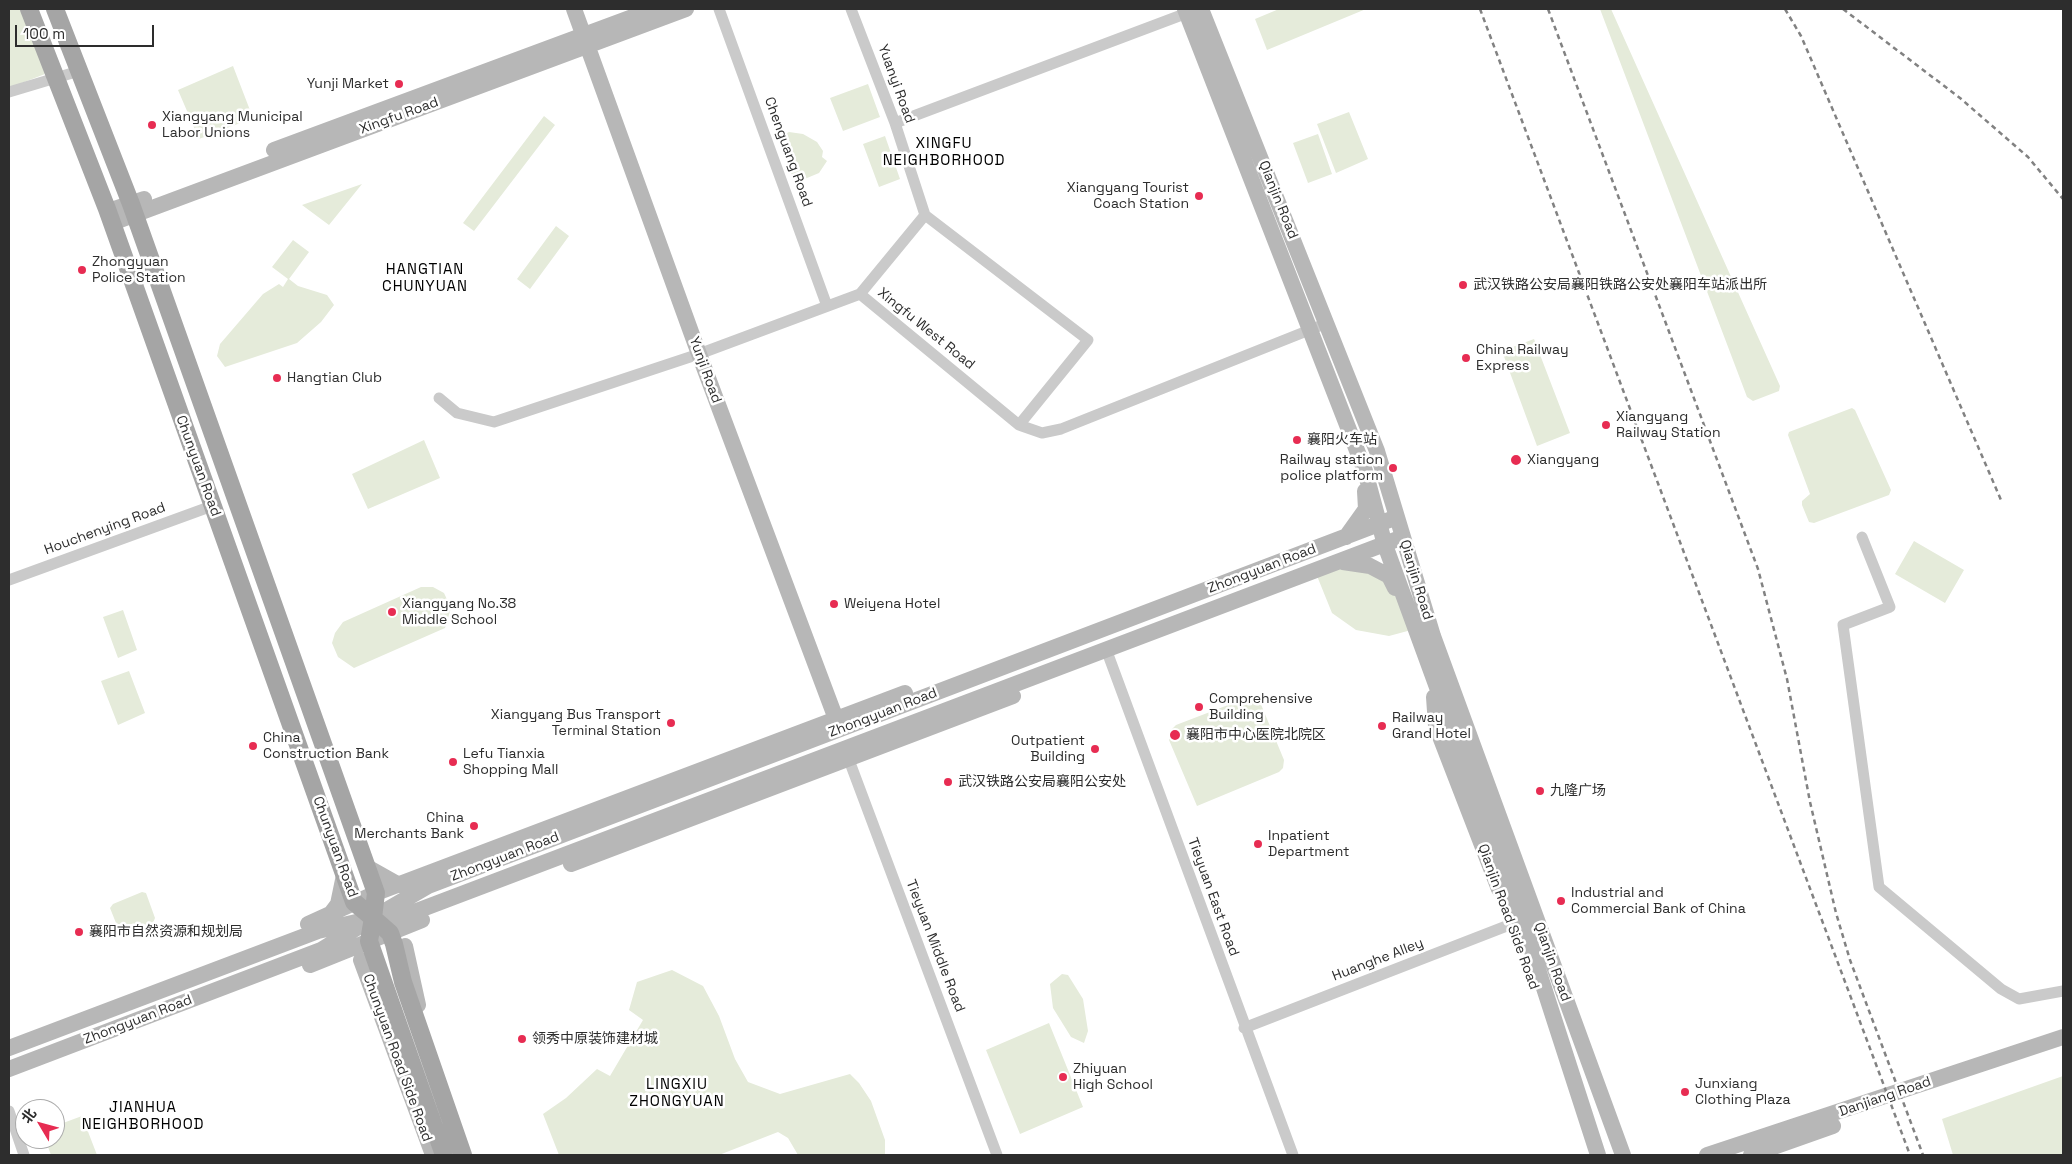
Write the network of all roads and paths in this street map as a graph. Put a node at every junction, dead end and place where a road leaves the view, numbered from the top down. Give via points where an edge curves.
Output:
1 (29, 9) edge
2 (55, 9) edge
3 (574, 9) edge
4 (654, 9) edge
5 (686, 9) edge
6 (719, 9) edge
7 (852, 9) edge
8 (1191, 10) edge
9 (586, 40) junction
10 (79, 70) junction
11 (56, 78) junction
12 (9, 92) edge
13 (895, 123) junction
14 (132, 209) junction
15 (924, 215) junction
16 (110, 217) junction
17 (860, 294) junction
18 (827, 306) junction
19 (1327, 323) junction
20 (1310, 329) junction
21 (699, 354) junction
22 (440, 398) dead end
23 (1019, 425) junction
24 (1365, 471) junction
25 (212, 506) junction
26 (1397, 517) junction
27 (1378, 524) junction
28 (1346, 537) junction
29 (1403, 537) junction
30 (1862, 537) dead end
31 (1385, 545) junction
32 (1340, 562) junction
33 (9, 580) edge
34 (1408, 613) junction
35 (1108, 654) junction
36 (838, 724) junction
37 (846, 754) junction
38 (367, 867) junction
39 (344, 875) junction
40 (399, 885) junction
41 (428, 886) junction
42 (376, 893) junction
43 (354, 902) junction
44 (430, 906) junction
45 (329, 917) junction
46 (373, 918) junction
47 (1517, 922) junction
48 (415, 923) junction
49 (318, 931) junction
50 (390, 933) junction
51 (369, 941) junction
52 (405, 946) junction
53 (321, 950) junction
54 (342, 953) junction
55 (361, 960) junction
56 (380, 973) junction
57 (403, 982) junction
58 (2063, 991) edge
59 (1244, 1028) junction
60 (2063, 1037) edge
61 (9, 1039) edge
62 (9, 1048) edge
63 (2063, 1048) edge
64 (9, 1068) edge
65 (9, 1080) edge
66 (9, 1111) edge
67 (24, 1155) edge
68 (433, 1155) edge
69 (444, 1155) edge
70 (463, 1155) edge
71 (472, 1155) edge
72 (997, 1155) edge
73 (1293, 1155) edge
74 (1589, 1155) edge
75 (1598, 1155) edge
76 (1623, 1155) edge
77 (1707, 1155) edge
78 (1750, 1155) edge

1 - 11 main road, Chunyuan Road
2 - 10 main road, Chunyuan Road
3 - 9 main road, Yunji Road
4 - 9 main road, Xingfu Road
5 - 9 main road, Xingfu Road
6 - 18 street, Chenguang Road
7 - 13 street, Yuanyi Road
8 - 13 street
8 - 19 main road, Qianjin Road
8 - 20 main road, Qianjin Road
9 - 14 main road, Xingfu Road
9 - 21 main road, Yunji Road
10 - 11 street
10 - 14 main road, Chunyuan Road
11 - 12 street
11 - 16 main road, Chunyuan Road
13 - 15 street, Yuanyi Road
14 - 16 main road, Xingfu Road
14 - 38 main road, Chunyuan Road
15 - 17 street
15 - 23 street via 1088,340
16 - 25 main road, Chunyuan Road
17 - 18 street, Xingfu West Road
17 - 23 street, Xingfu West Road
18 - 21 street, Xingfu West Road
19 - 20 street, Xingfu West Road
19 - 26 main road, Qianjin Road via 1376,451
20 - 23 street, Xingfu West Road via 1061,429 1042,433
20 - 24 main road, Qianjin Road
21 - 22 street, Xingfu West Road via 494,422 457,413
21 - 36 main road, Yunji Road
24 - 27 main road, Qianjin Road
24 - 28 main road via 1366,509
25 - 33 street, Houchenying Road
25 - 39 main road, Chunyuan Road
26 - 27 main road, Zhongyuan Road
26 - 29 main road, Qianjin Road
27 - 28 main road, Zhongyuan Road
27 - 31 main road, Qianjin Road
28 - 36 main road, Zhongyuan Road
29 - 31 main road, Zhongyuan Road
29 - 76 main road, Qianjin Road via 1433,636
30 - 58 street via 1890,606 1843,625 1879,887 2019,999
31 - 32 main road, Zhongyuan Road
31 - 34 main road, Qianjin Road
32 - 34 main road via 1370,566 1389,576
32 - 35 main road, Zhongyuan Road
34 - 47 main road, Qianjin Road
35 - 37 main road, Zhongyuan Road
35 - 59 street, Tieyuan East Road
36 - 40 main road
36 - 41 main road, Zhongyuan Road
37 - 44 main road, Zhongyuan Road
37 - 48 main road
37 - 72 street, Tieyuan Middle Road
38 - 40 main road
38 - 42 main road, Chunyuan Road
39 - 43 main road, Chunyuan Road
39 - 45 main road via 338,904
40 - 41 main road
40 - 42 main road
41 - 46 main road, Zhongyuan Road
42 - 43 main road
42 - 46 main road, Chunyuan Road
43 - 45 main road
43 - 46 main road, Chunyuan Road
44 - 46 main road, Zhongyuan Road via 401,917
44 - 48 main road
45 - 49 main road
45 - 61 main road
46 - 49 main road, Zhongyuan Road
46 - 50 main road, Chunyuan Road
46 - 51 main road, Chunyuan Road
46 - 53 main road, Zhongyuan Road
47 - 59 street, Huanghe Alley
47 - 74 main road, Qianjin Road Side Road
47 - 75 main road, Qianjin Road
48 - 50 main road
48 - 52 main road via 409,930
49 - 62 main road, Zhongyuan Road
50 - 51 main road
50 - 57 main road
51 - 54 main road
51 - 56 main road, Chunyuan Road
52 - 57 main road
52 - 71 main road via 418,1004
53 - 54 main road
53 - 64 main road, Zhongyuan Road
54 - 55 main road via 352,954
54 - 65 main road
55 - 56 main road
55 - 68 main road, Chunyuan Road Side Road
56 - 69 main road, Chunyuan Road
57 - 70 main road
59 - 73 street, Tieyuan East Road
60 - 77 main road, Danjiang Road
63 - 78 main road, Danjiang Road via 1911,1097
66 - 67 street

